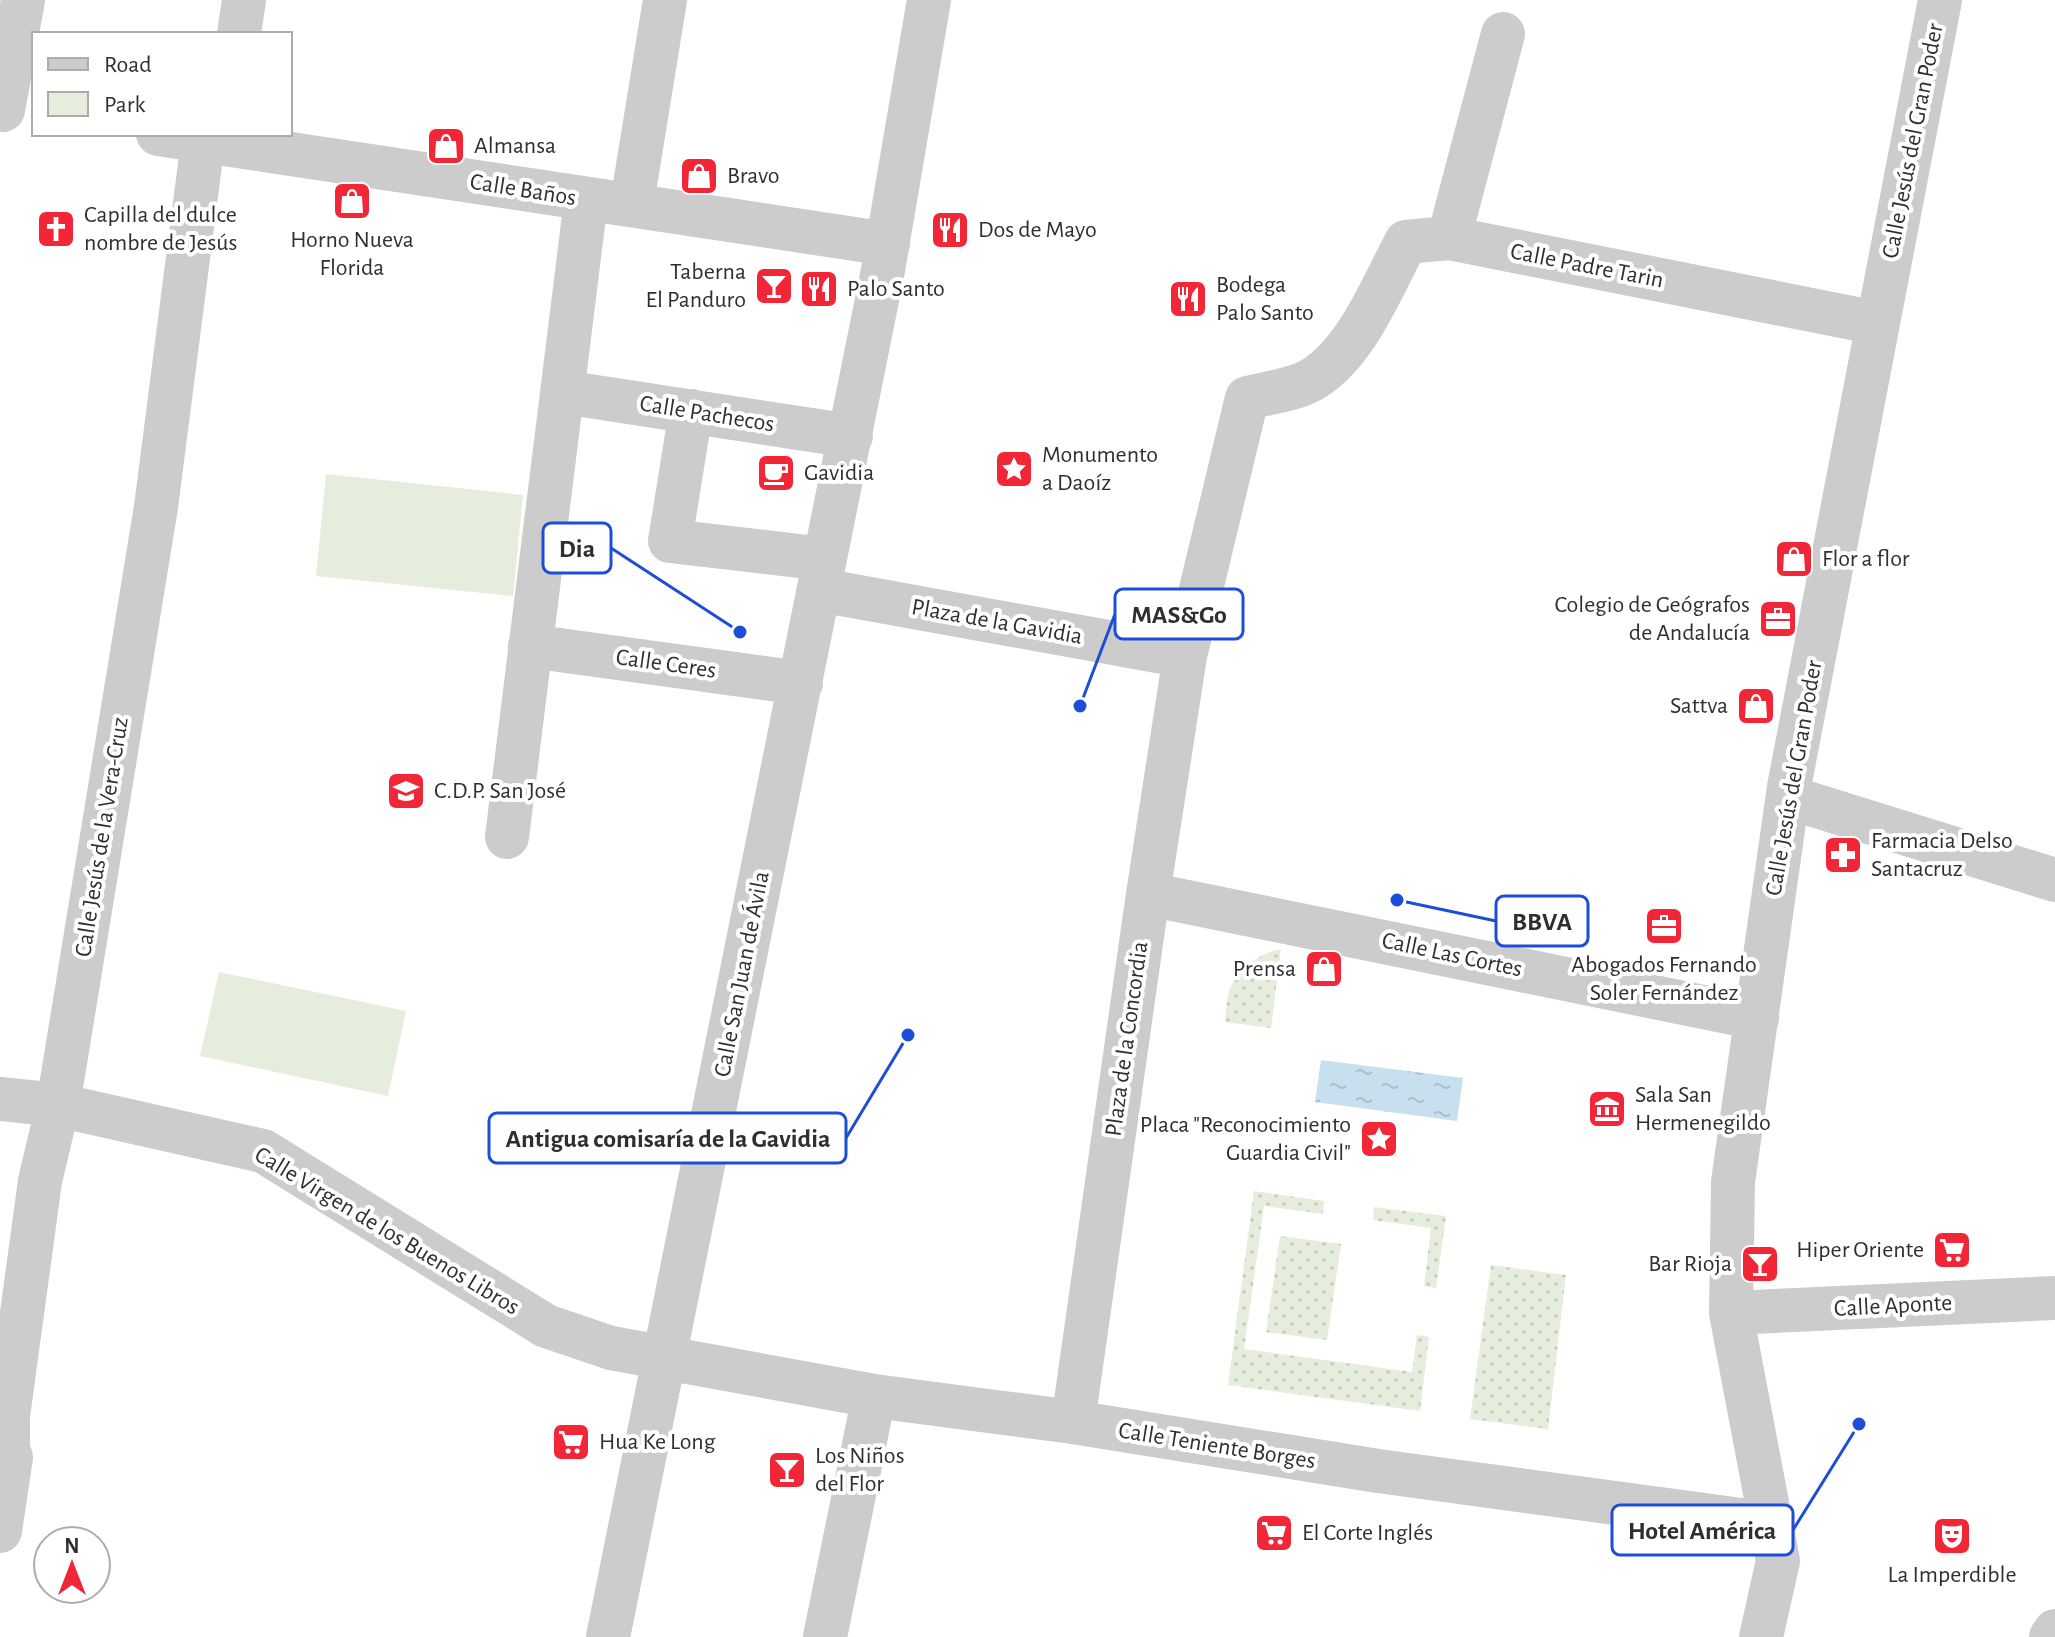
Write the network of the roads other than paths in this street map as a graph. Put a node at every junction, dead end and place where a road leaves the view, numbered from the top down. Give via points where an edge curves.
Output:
1 (23, 0) edge
2 (244, 0) edge
3 (665, 0) edge
4 (929, 0) edge
5 (1940, 0) edge
6 (239, 32) edge
7 (1503, 34) dead end
8 (12, 111) edge
9 (178, 136) edge
10 (217, 140) edge
11 (586, 200) junction
12 (632, 203) junction
13 (1449, 238) junction
14 (888, 244) junction
15 (1877, 323) junction
16 (563, 392) junction
17 (691, 411) junction
18 (851, 436) junction
19 (823, 574) junction
20 (530, 646) junction
21 (1185, 656) junction
22 (801, 683) junction
23 (1788, 797) junction
24 (507, 837) dead end
25 (2055, 880) edge
26 (1148, 894) junction
27 (1757, 1018) junction
28 (0, 1099) edge
29 (58, 1105) junction
30 (2055, 1298) edge
31 (1731, 1313) junction
32 (664, 1359) junction
33 (874, 1396) junction
34 (1073, 1422) junction
35 (4, 1450) edge
36 (0, 1531) edge
37 (1774, 1542) junction
38 (2055, 1631) edge
39 (608, 1637) edge
40 (825, 1637) edge
41 (1761, 1637) edge
42 (2051, 1637) edge

1 - 8 street
2 - 6 street
3 - 12 street
4 - 14 street
5 - 15 street, Calle Jesús del Gran Poder
7 - 13 street
9 - 10 street, Calle Baños
10 - 11 street, Calle Baños
10 - 29 street, Calle Jesús de la Vera-Cruz
11 - 12 street, Calle Baños
11 - 16 street
12 - 14 street, Calle Baños
13 - 15 street, Calle Padre Tarin
13 - 21 street, Calle Padre Tarin via 1406,242 1336,362 1311,381 1247,398
14 - 18 street
15 - 23 street, Calle Jesús del Gran Poder
16 - 17 street, Calle Pachecos
16 - 20 street
17 - 18 street, Calle Pachecos
17 - 19 street, Plaza de la Gavidia via 670,541
18 - 19 street
19 - 21 street, Plaza de la Gavidia
19 - 22 street, Calle San Juan de Ávila
20 - 22 street, Calle Ceres
20 - 24 street
21 - 26 street, Plaza de la Concordia
22 - 32 street, Calle San Juan de Ávila
23 - 25 street
23 - 27 street, Calle Jesús del Gran Poder
26 - 27 street, Calle Las Cortes
26 - 34 street, Plaza de la Concordia
27 - 31 street, Calle Jesús del Gran Poder via 1733,1182
28 - 29 street, Calle Virgen de los Buenos Libros
29 - 32 street, Calle Virgen de los Buenos Libros via 263,1151 546,1326
29 - 35 street, Calle Jesús de la Vera-Cruz via 40,1181
30 - 31 street, Calle Aponte
31 - 37 street, Calle Jesús del Gran Poder
32 - 33 street, Calle Teniente Borges
32 - 39 street, Calle San Juan de Ávila
33 - 34 street, Calle Teniente Borges
33 - 40 street
34 - 37 street, Calle Teniente Borges
35 - 36 street, Calle Jesús de la Vera-Cruz via 11,1457
37 - 41 street
38 - 42 street

